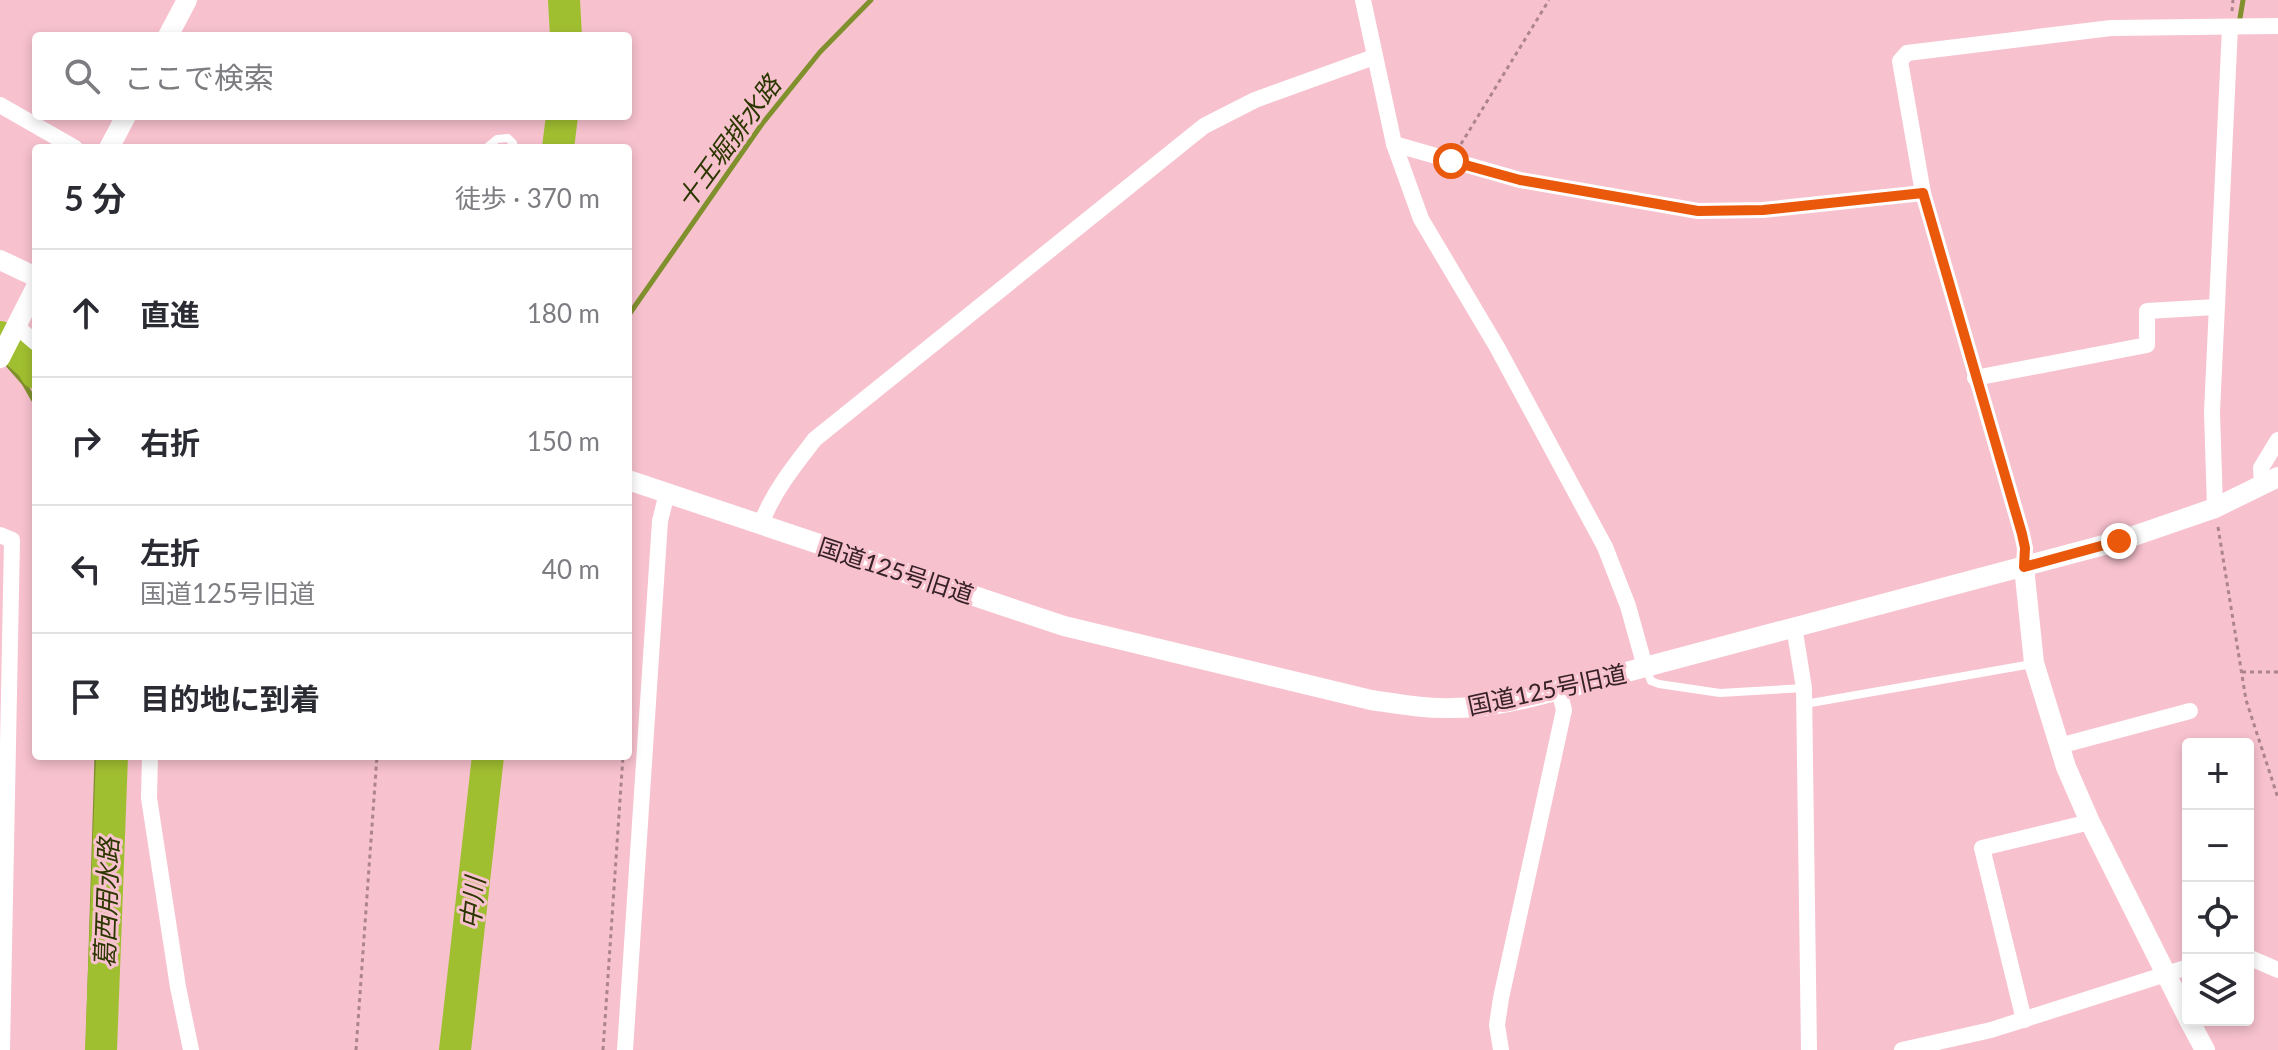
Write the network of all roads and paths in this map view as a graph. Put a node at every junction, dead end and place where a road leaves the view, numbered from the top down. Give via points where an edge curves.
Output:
1 (187, 0) edge
2 (1363, 0) edge
3 (1549, 0) edge
4 (2278, 26) edge
5 (2230, 27) junction
6 (170, 32) edge
7 (1374, 57) junction
8 (0, 105) edge
9 (124, 120) edge
10 (68, 144) edge
11 (111, 144) edge
12 (491, 144) edge
13 (513, 144) edge
14 (1394, 144) junction
15 (1451, 161) junction
16 (1923, 193) junction
17 (0, 260) edge
18 (32, 275) edge
19 (32, 295) edge
20 (2216, 307) junction
21 (18, 321) junction
22 (32, 338) edge
23 (0, 358) edge
24 (1975, 378) junction
25 (2278, 440) edge
26 (632, 481) edge
27 (2270, 481) edge
28 (667, 493) junction
29 (2215, 508) junction
30 (761, 524) junction
31 (0, 535) edge
32 (2024, 567) junction
33 (1794, 626) junction
34 (2034, 663) junction
35 (1645, 667) junction
36 (2241, 672) junction
37 (2278, 672) edge
38 (4, 688) edge
39 (1559, 690) junction
40 (1804, 696) junction
41 (2190, 711) dead end
42 (2059, 746) junction
43 (150, 760) edge
44 (377, 760) edge
45 (623, 760) edge
46 (2278, 798) edge
47 (2090, 822) junction
48 (2254, 960) edge
49 (2182, 969) edge
50 (2278, 970) edge
51 (2164, 974) junction
52 (2182, 1006) edge
53 (2024, 1020) junction
54 (2193, 1026) edge
55 (2, 1050) edge
56 (191, 1050) edge
57 (356, 1050) edge
58 (603, 1050) edge
59 (625, 1050) edge
60 (1501, 1050) edge
61 (1809, 1050) edge
62 (1902, 1050) edge
63 (2205, 1050) edge

1 - 6 street
2 - 7 street
3 - 15 path
4 - 5 street
5 - 16 street via 2111,28 1907,53 1900,61
5 - 20 street
7 - 14 street
7 - 30 street via 1255,100 1204,126 815,439 789,472
8 - 10 street
9 - 11 street
12 - 13 lane via 508,138
14 - 15 street
14 - 35 street via 1421,219 1605,547
15 - 16 street via 1520,180 1698,211 1763,210
16 - 24 street
17 - 18 street
19 - 21 street
20 - 24 street via 2147,311 2147,345
20 - 29 street
21 - 22 street
21 - 23 street
24 - 32 street via 2022,534
25 - 27 street via 2261,468
26 - 28 street, 国道125号旧道
27 - 29 street, 国道125号旧道
28 - 30 street, 国道125号旧道
28 - 59 street via 659,536
29 - 32 street, 国道125号旧道
29 - 36 path
30 - 39 street, 国道125号旧道 via 1064,626 1371,700 1454,709
31 - 38 street via 12,540
32 - 33 street, 国道125号旧道
32 - 34 street
33 - 35 street, 国道125号旧道
33 - 40 street
34 - 40 lane
34 - 42 street
35 - 39 street, 国道125号旧道
35 - 40 lane via 1651,681 1659,684
36 - 37 path
36 - 46 path
38 - 55 street
39 - 60 street via 1564,710 1501,998
40 - 61 street
41 - 42 street
42 - 47 street
43 - 56 street via 149,798
44 - 57 path
45 - 58 path
47 - 51 street
47 - 53 street via 1982,848
48 - 50 street
49 - 51 street
51 - 52 street
51 - 53 street
53 - 62 street
54 - 63 street

